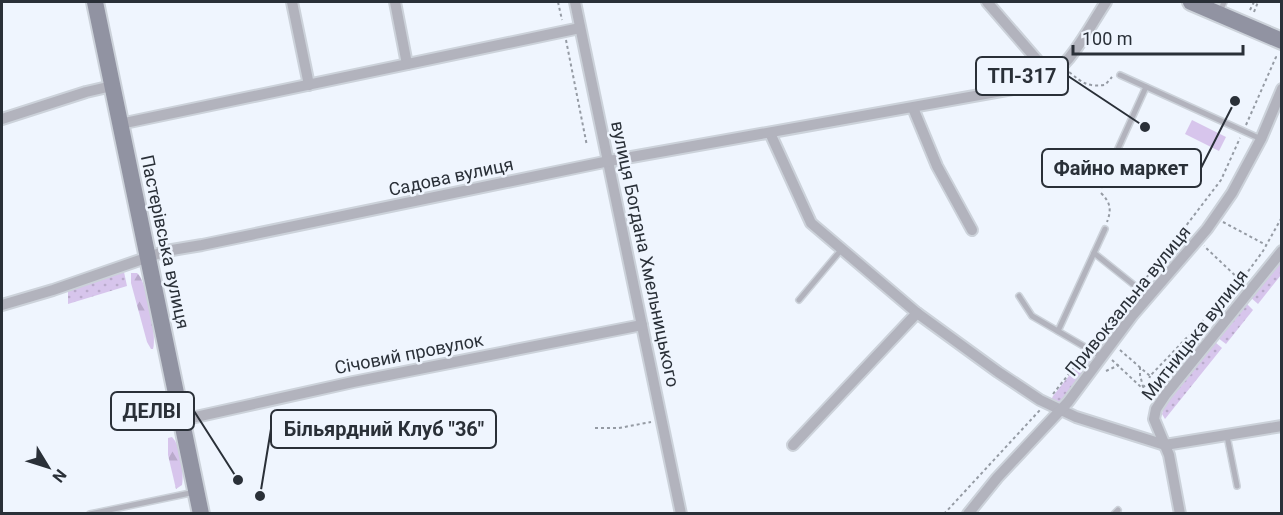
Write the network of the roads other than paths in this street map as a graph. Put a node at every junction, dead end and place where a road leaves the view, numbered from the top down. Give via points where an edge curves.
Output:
1 (94, 2) edge
2 (291, 2) edge
3 (395, 2) edge
4 (575, 2) edge
5 (987, 2) edge
6 (1106, 2) edge
7 (1191, 2) edge
8 (1222, 8) edge
9 (580, 28) junction
10 (1278, 51) edge
11 (407, 64) junction
12 (1120, 75) road end
13 (1051, 76) junction
14 (309, 85) junction
15 (112, 86) junction
16 (1146, 87) junction
17 (1280, 96) edge
18 (913, 108) junction
19 (2, 116) edge
20 (120, 124) junction
21 (770, 133) junction
22 (1261, 139) junction
23 (609, 161) junction
24 (1102, 184) road end
25 (1105, 229) road end
26 (972, 230) dead end
27 (841, 250) junction
28 (1281, 250) edge
29 (1094, 253) junction
30 (148, 257) junction
31 (1019, 296) dead end
32 (1149, 297) junction
33 (799, 300) dead end
34 (2, 305) edge
35 (917, 313) junction
36 (642, 325) junction
37 (1058, 331) junction
38 (1103, 355) junction
39 (1060, 410) junction
40 (182, 420) junction
41 (1281, 426) edge
42 (1227, 436) junction
43 (1165, 445) junction
44 (793, 446) dead end
45 (1237, 486) dead end
46 (196, 491) junction
47 (90, 513) edge
48 (201, 513) edge
49 (681, 513) edge
50 (968, 513) edge
51 (1180, 513) edge

1 - 15 main road, Пастерівська вулиця
2 - 14 street
3 - 11 street
4 - 9 street, вулиця Богдана Хмельницького
5 - 13 street
6 - 13 street, Садова вулиця
7 - 8 main road
8 - 10 main road
9 - 11 street
9 - 23 street, вулиця Богдана Хмельницького
11 - 14 street
12 - 16 lane
13 - 18 street, Садова вулиця via 1036,85
14 - 20 street
15 - 19 street
15 - 20 main road, Пастерівська вулиця
16 - 22 lane
16 - 24 lane
17 - 22 street, Привокзальна вулиця
18 - 21 street, Садова вулиця
18 - 26 street via 937,166
20 - 30 main road, Пастерівська вулиця
21 - 23 street, Садова вулиця
21 - 27 street via 811,223
22 - 32 street, Привокзальна вулиця via 1215,218
23 - 30 street, Садова вулиця
23 - 36 street, вулиця Богдана Хмельницького
25 - 29 lane
27 - 33 lane
27 - 35 street
28 - 43 street, Митницька вулиця via 1156,409 1156,426
29 - 32 lane
29 - 37 lane
30 - 34 street, Садова вулиця
30 - 40 main road, Пастерівська вулиця
31 - 37 lane via 1032,316
32 - 38 street, Привокзальна вулиця
35 - 39 street via 998,372
35 - 44 street
36 - 40 street, Січовий провулок
36 - 49 street, вулиця Богдана Хмельницького
37 - 38 lane
38 - 39 street, Привокзальна вулиця
39 - 43 street
39 - 50 street, Привокзальна вулиця
40 - 46 main road, Пастерівська вулиця
41 - 42 street
42 - 43 street
42 - 45 lane
43 - 51 street, Митницька вулиця
46 - 47 lane
46 - 48 main road, Пастерівська вулиця

